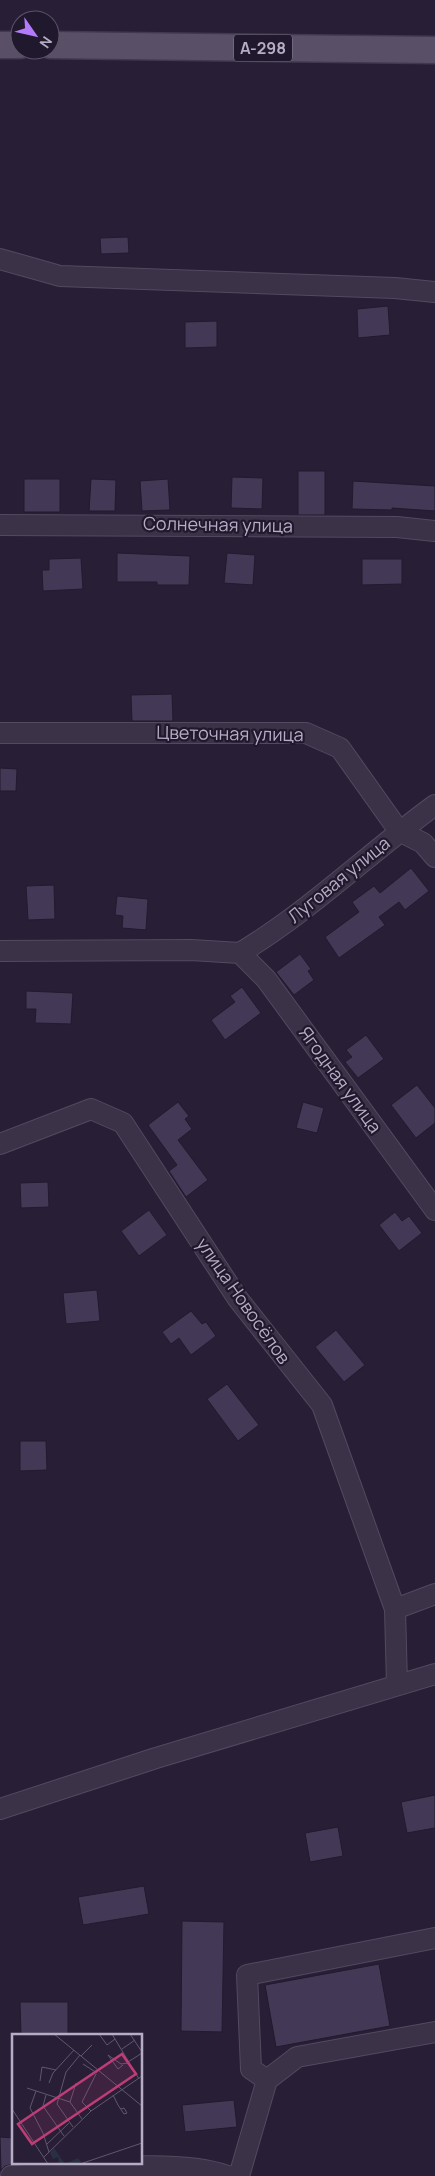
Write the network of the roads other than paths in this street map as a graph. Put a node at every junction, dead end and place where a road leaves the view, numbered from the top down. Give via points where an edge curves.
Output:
1 (60, 45) edge
2 (435, 50) edge
3 (0, 259) edge
4 (435, 292) edge
5 (0, 525) edge
6 (435, 531) edge
7 (0, 733) edge
8 (435, 805) edge
9 (399, 831) junction
10 (435, 857) edge
11 (0, 951) edge
12 (240, 953) junction
13 (0, 1144) edge
14 (435, 1210) edge
15 (435, 1594) edge
16 (395, 1609) junction
17 (435, 1674) edge
18 (397, 1685) junction
19 (0, 1809) edge
20 (435, 1938) edge
21 (435, 2032) edge
22 (267, 2080) junction
23 (11, 2176) edge
24 (228, 2176) edge
25 (239, 2176) edge

1 - 2 main road, А-298
3 - 4 street via 60,276
5 - 6 street, Солнечная улица via 397,527
7 - 9 street, Цветочная улица via 306,733 340,748
8 - 9 street, Луговая улица
9 - 10 street, Цветочная улица via 424,843
9 - 12 street, Луговая улица via 275,932
11 - 12 street via 191,950
12 - 14 street, Ягодная улица via 266,979
13 - 16 street, улица Новосёлов via 90,1109 123,1123 238,1299 322,1405
15 - 16 street
16 - 18 street, улица Новосёлов
17 - 18 street
18 - 19 street
20 - 22 street via 247,1975 251,2069
21 - 22 street via 297,2056
22 - 25 street
23 - 24 street via 147,2166 214,2171

